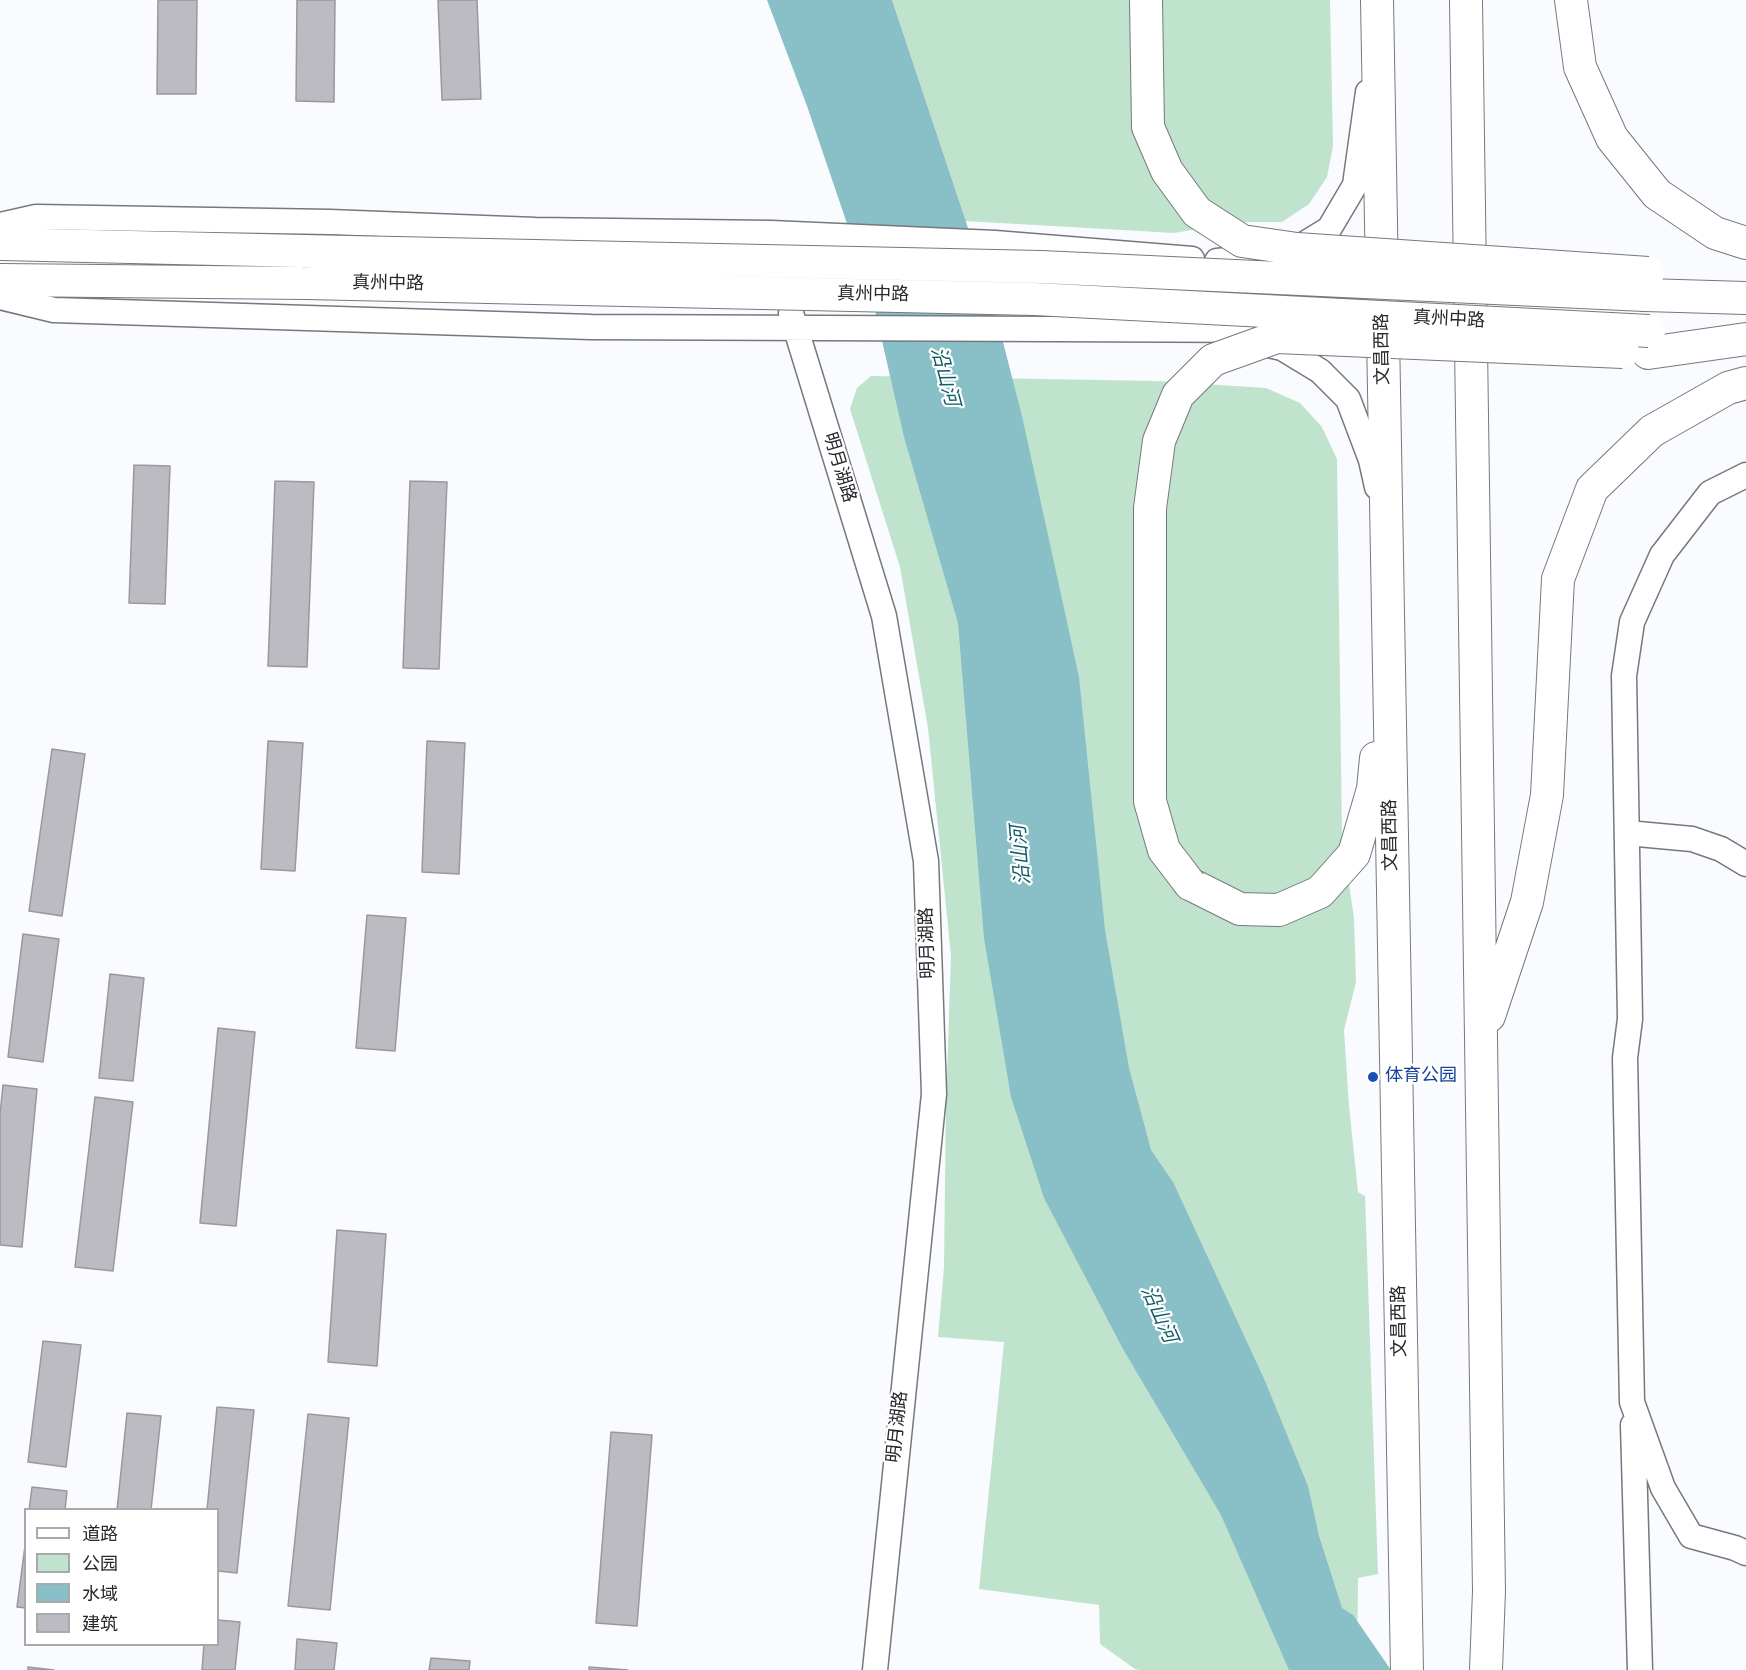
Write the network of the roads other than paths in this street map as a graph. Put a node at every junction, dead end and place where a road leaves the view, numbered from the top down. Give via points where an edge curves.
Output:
1 (1146, 0) edge
2 (1377, 0) edge
3 (1466, 0) edge
4 (1570, 0) edge
5 (0, 225) edge
6 (771, 233) junction
7 (1746, 243) edge
8 (0, 244) edge
9 (1217, 261) junction
10 (1382, 268) junction
11 (1470, 274) junction
12 (0, 280) edge
13 (1647, 284) junction
14 (1746, 295) edge
15 (0, 297) edge
16 (794, 327) junction
17 (1209, 330) junction
18 (1383, 330) junction
19 (1472, 332) junction
20 (1746, 334) edge
21 (1746, 339) edge
22 (1648, 342) junction
23 (1746, 383) edge
24 (1746, 475) edge
25 (1387, 532) junction
26 (1388, 611) junction
27 (1627, 833) junction
28 (1746, 864) edge
29 (1481, 1040) junction
30 (1632, 1402) junction
31 (1746, 1553) edge
32 (875, 1670) edge
33 (1407, 1670) edge
34 (1486, 1670) edge
35 (1640, 1670) edge

1 - 13 main road, bridge via 1148,127 1167,171 1197,212 1242,241
2 - 9 street via 1355,185 1329,229 1288,254
2 - 10 main road, 文昌西路
3 - 11 main road
4 - 7 main road via 1580,67 1612,138 1657,194 1715,233
5 - 6 street via 36,217
6 - 9 street via 995,243
6 - 16 street, 明月湖路
8 - 13 main road, 真州中路, bridge
9 - 10 street
10 - 11 street
10 - 18 main road, 文昌西路
11 - 19 main road
12 - 22 main road, 真州中路, bridge via 306,282 1035,299
13 - 14 main road, 真州中路
15 - 16 street, 真州中路 via 54,310 591,327
16 - 17 street, 真州中路
16 - 32 street, 明月湖路 via 884,616 926,861 934,1094
17 - 18 street, 真州中路
17 - 25 street via 1282,348 1320,371 1347,399 1371,460
18 - 19 street, 真州中路
18 - 25 main road, 文昌西路
19 - 29 main road
20 - 22 main road, 真州中路
21 - 22 main road
22 - 26 main road, bridge via 1277,337 1213,360 1178,395 1159,441 1150,508 1150,801 1164,850 1190,884 1240,909 1279,910 1320,892 1354,854 1373,789
23 - 29 main road via 1728,387 1652,431 1592,489 1558,579 1547,795 1527,902
24 - 27 street via 1710,493 1662,555 1632,622 1624,676
25 - 26 main road, 文昌西路
26 - 33 main road, 文昌西路
27 - 28 street via 1692,839 1721,849
27 - 30 street via 1630,1019 1625,1058
29 - 34 main road via 1489,1590
30 - 31 street via 1663,1488 1691,1536
30 - 35 street

